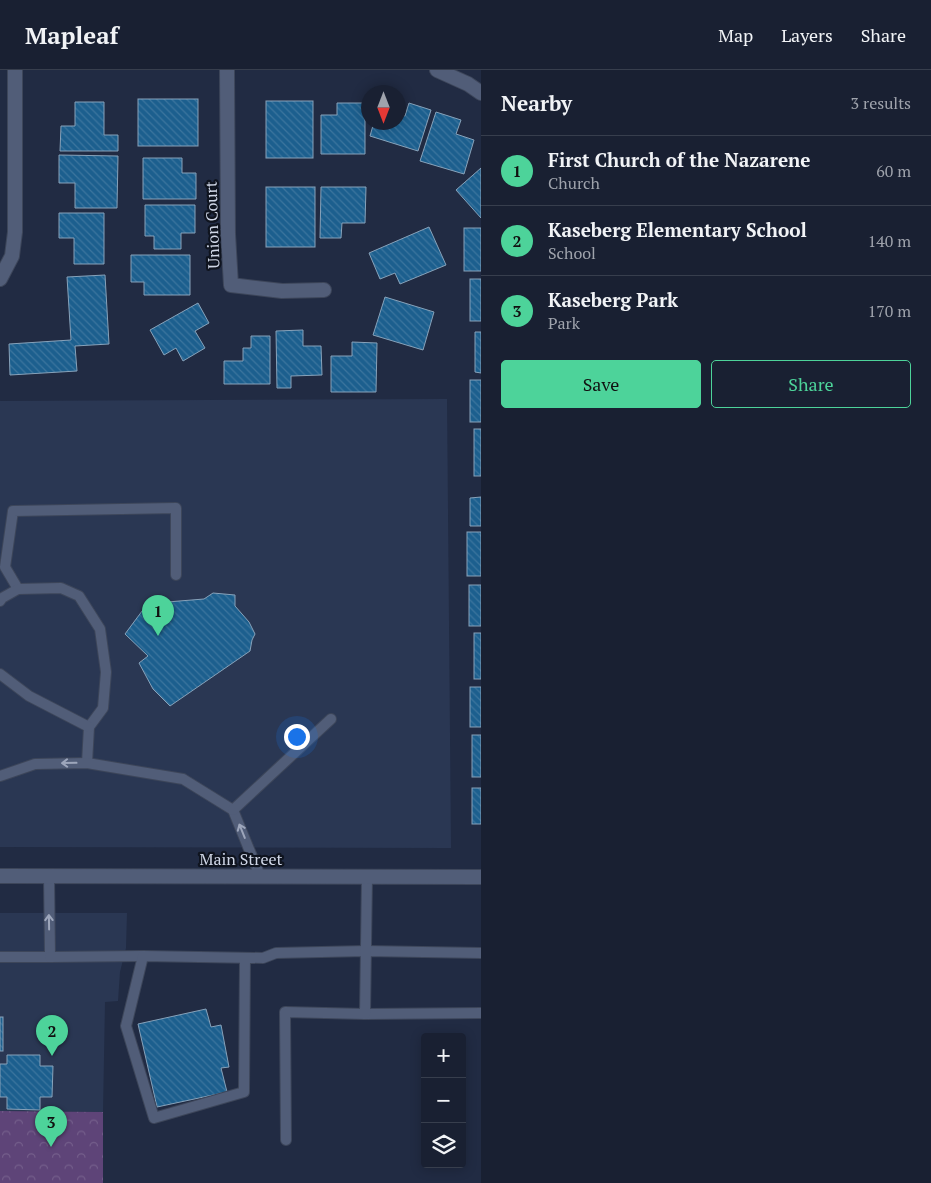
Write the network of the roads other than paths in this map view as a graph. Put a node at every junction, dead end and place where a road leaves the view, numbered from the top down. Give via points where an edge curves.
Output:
1 (15, 70) edge
2 (227, 70) edge
3 (437, 70) edge
4 (481, 92) edge
5 (0, 278) edge
6 (324, 290) dead end
7 (176, 575) dead end
8 (18, 589) junction
9 (0, 601) edge
10 (0, 674) edge
11 (331, 719) dead end
12 (89, 727) junction
13 (88, 763) junction
14 (0, 776) edge
15 (233, 810) junction
16 (0, 876) edge
17 (49, 876) junction
18 (260, 876) junction
19 (367, 877) junction
20 (481, 877) edge
21 (366, 951) junction
22 (481, 953) edge
23 (143, 956) junction
24 (0, 957) edge
25 (50, 957) junction
26 (245, 958) junction
27 (481, 1012) edge
28 (365, 1014) junction
29 (286, 1140) dead end

1 - 5 street via 15,232 12,256
2 - 6 street, Union Court via 231,285 282,291
3 - 4 street
7 - 8 lane via 176,508 13,510 5,567
8 - 9 lane
8 - 12 lane via 61,588 78,596 100,628 106,672 103,708
10 - 12 lane via 29,696
11 - 15 lane
12 - 13 lane
13 -> 14 lane via 35,764
13 - 15 lane via 183,779
18 -> 15 lane
16 - 17 street, Main Street
17 - 18 street, Main Street
25 -> 17 lane
18 - 19 street, Main Street
19 - 20 street, Main Street
19 - 21 lane
21 - 22 lane
21 - 26 lane via 276,953 263,958
21 - 28 lane
23 - 25 lane
23 - 26 lane
23 - 26 lane via 126,1026 154,1118 244,1092
24 - 25 lane
27 - 28 lane
28 - 29 lane via 285,1012

